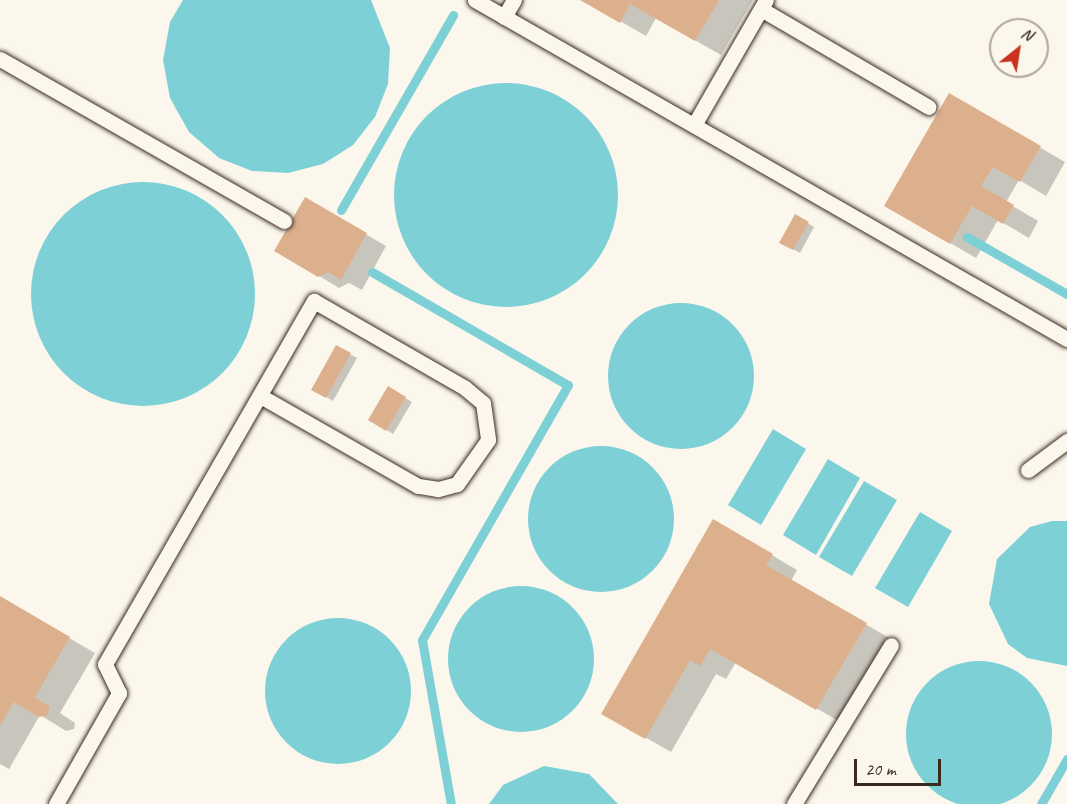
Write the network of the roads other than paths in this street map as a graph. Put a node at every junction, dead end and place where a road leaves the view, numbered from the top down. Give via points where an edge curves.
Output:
1 (475, 0) edge
2 (514, 0) edge
3 (763, 4) edge
4 (504, 17) junction
5 (0, 59) edge
6 (929, 107) dead end
7 (694, 125) junction
8 (284, 221) dead end
9 (1067, 339) edge
10 (260, 396) junction
11 (1067, 441) edge
12 (1028, 470) dead end
13 (891, 645) dead end
14 (63, 802) edge
15 (794, 804) edge

1 - 4 lane
2 - 4 lane
3 - 6 lane
3 - 7 lane
4 - 7 lane
5 - 8 lane
7 - 9 lane
10 - 10 lane via 314,301 465,388 483,403 488,440 457,484 428,488
10 - 14 lane via 105,664 119,693
11 - 12 lane
13 - 15 lane

